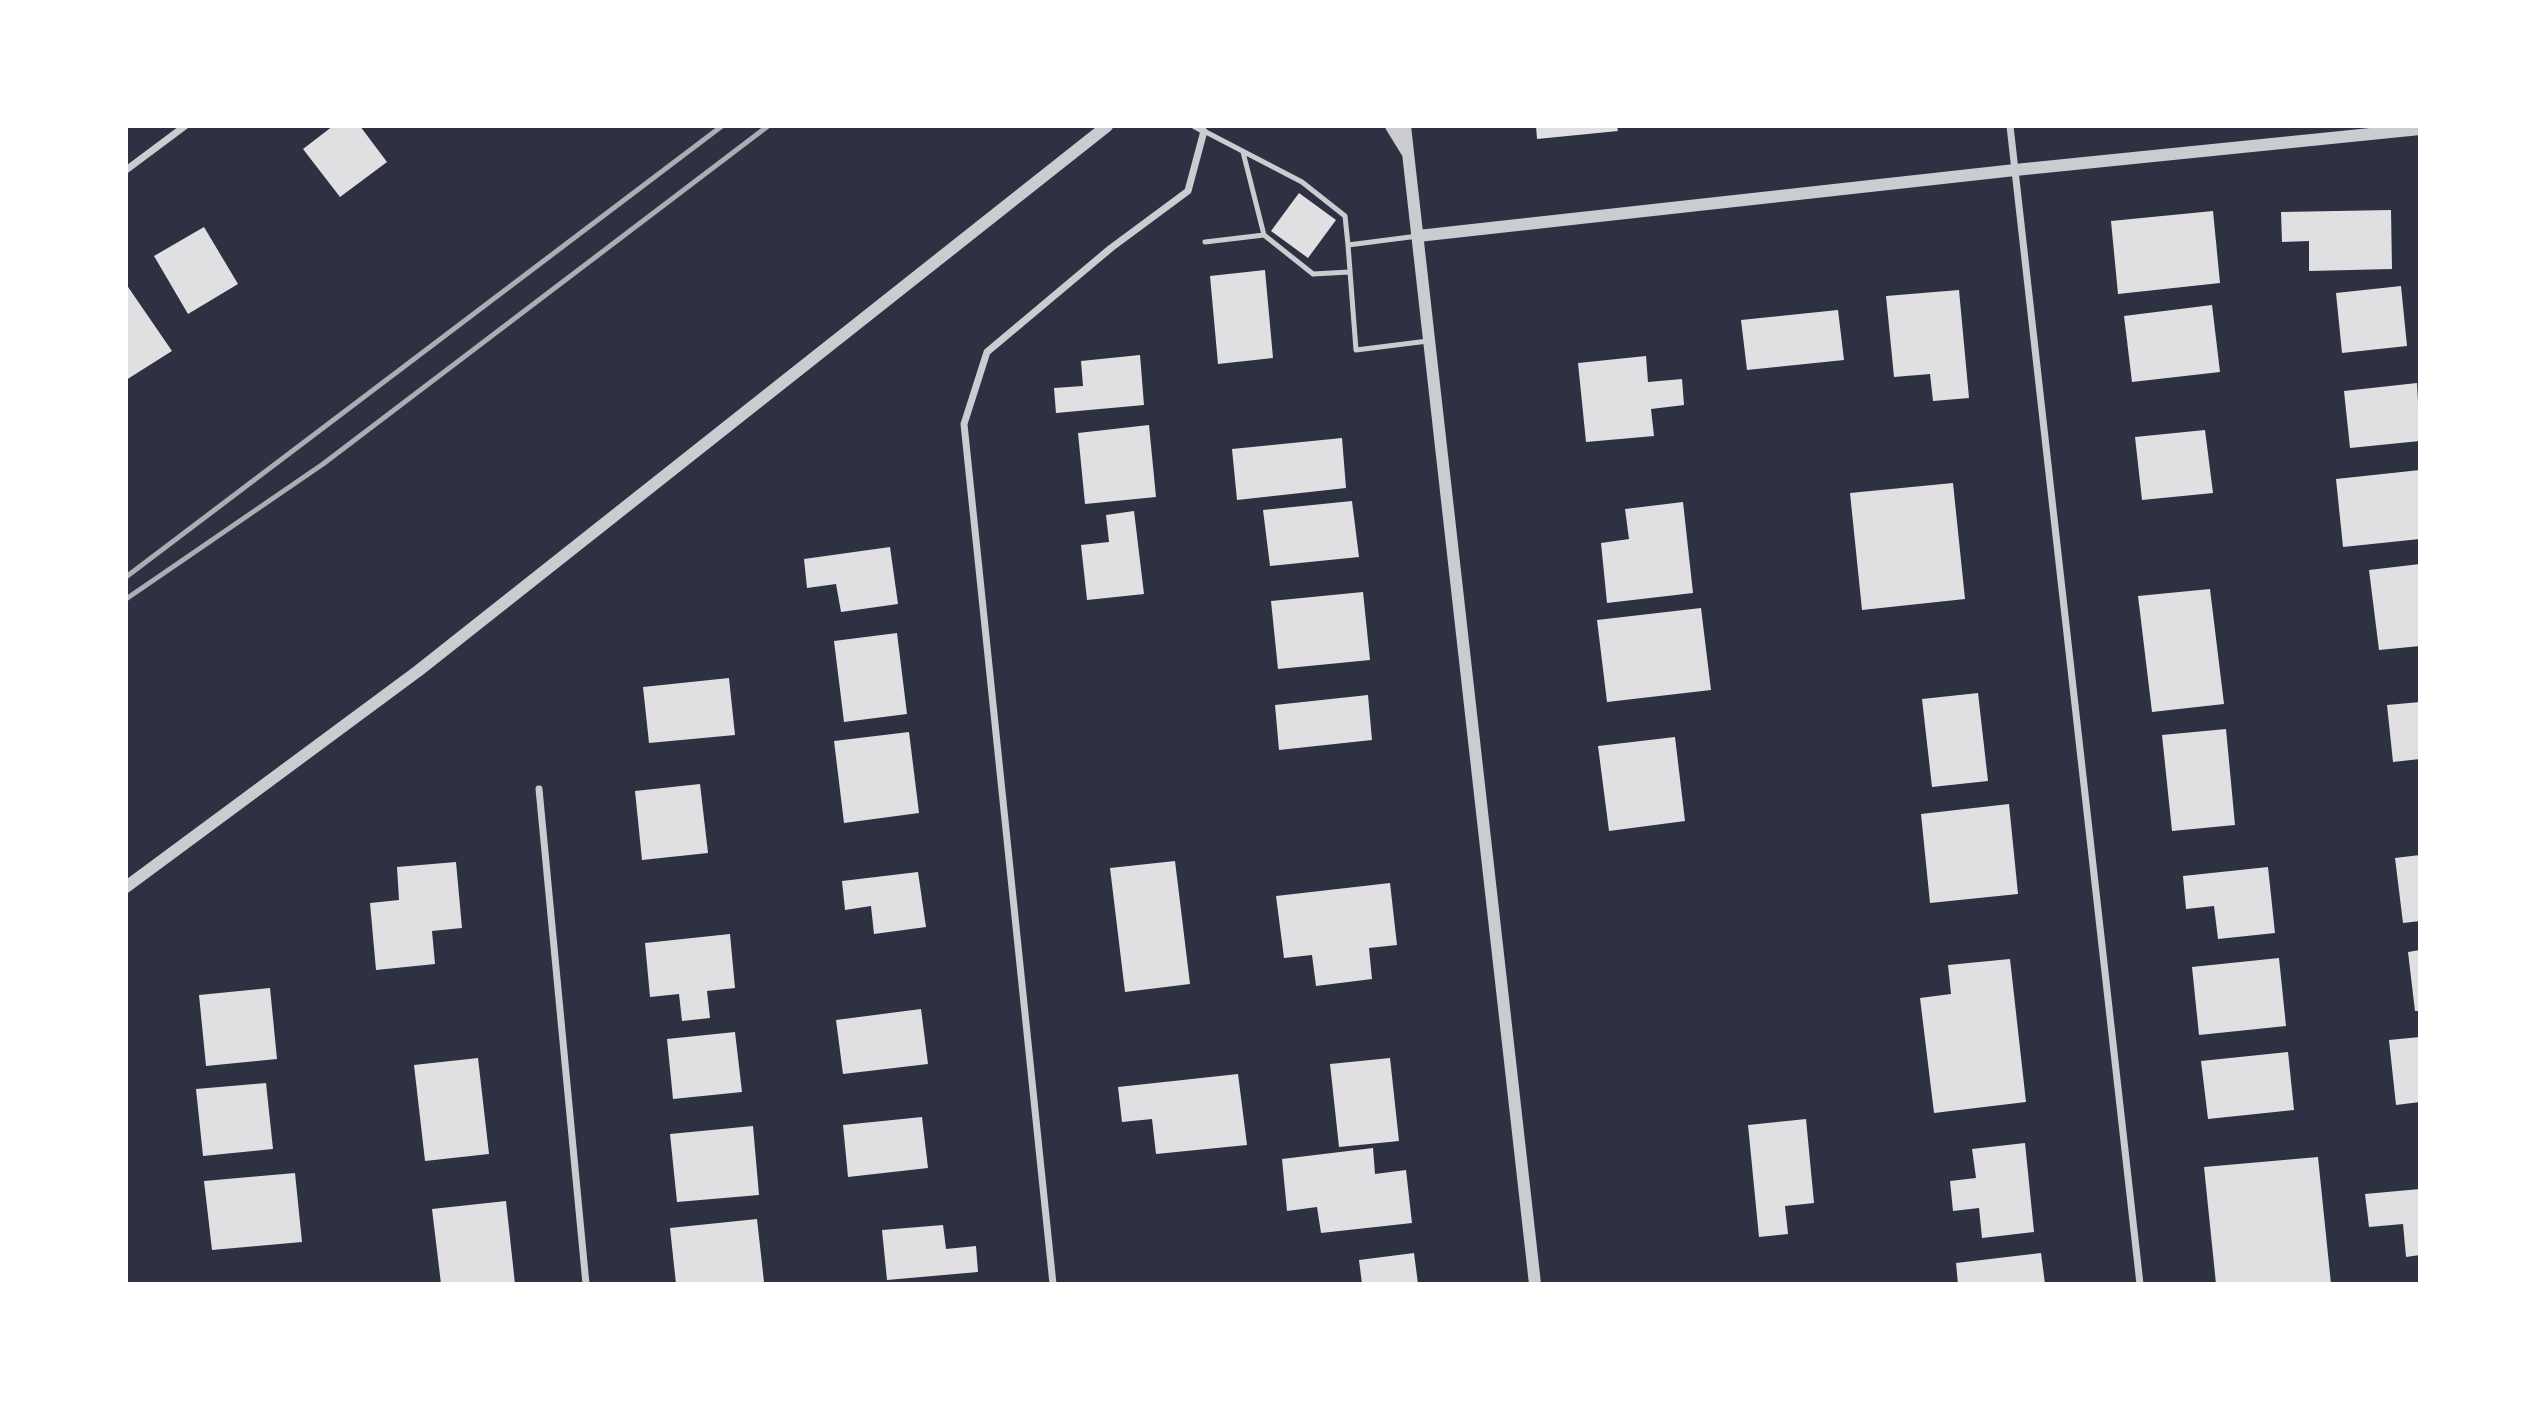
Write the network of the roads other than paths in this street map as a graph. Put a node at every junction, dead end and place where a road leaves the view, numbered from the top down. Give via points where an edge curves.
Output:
1 (185, 126) edge
2 (1107, 126) edge
3 (1195, 126) edge
4 (1391, 126) edge
5 (1405, 126) edge
6 (2010, 126) edge
7 (2420, 129) edge
8 (1204, 131) junction
9 (1242, 152) junction
10 (1409, 155) junction
11 (126, 170) edge
12 (2015, 170) junction
13 (1264, 235) junction
14 (1418, 236) junction
15 (1205, 242) dead end
16 (1348, 245) junction
17 (1349, 272) junction
18 (1430, 341) junction
19 (539, 789) dead end
20 (126, 887) edge
21 (586, 1284) edge
22 (1053, 1284) edge
23 (1535, 1284) edge
24 (2140, 1284) edge

1 - 11 street
2 - 20 street via 418,671
3 - 8 street
4 - 10 street
5 - 10 street
6 - 12 street
7 - 12 street
8 - 9 lane
8 - 22 street via 1188,191 1111,248 987,352 964,424
9 - 13 lane
9 - 16 lane via 1302,182 1345,216
10 - 14 street
12 - 14 street
12 - 24 street
13 - 15 lane
13 - 17 lane via 1313,274
14 - 16 lane
14 - 18 street
16 - 17 lane
17 - 18 lane via 1356,350
18 - 23 street
19 - 21 street

